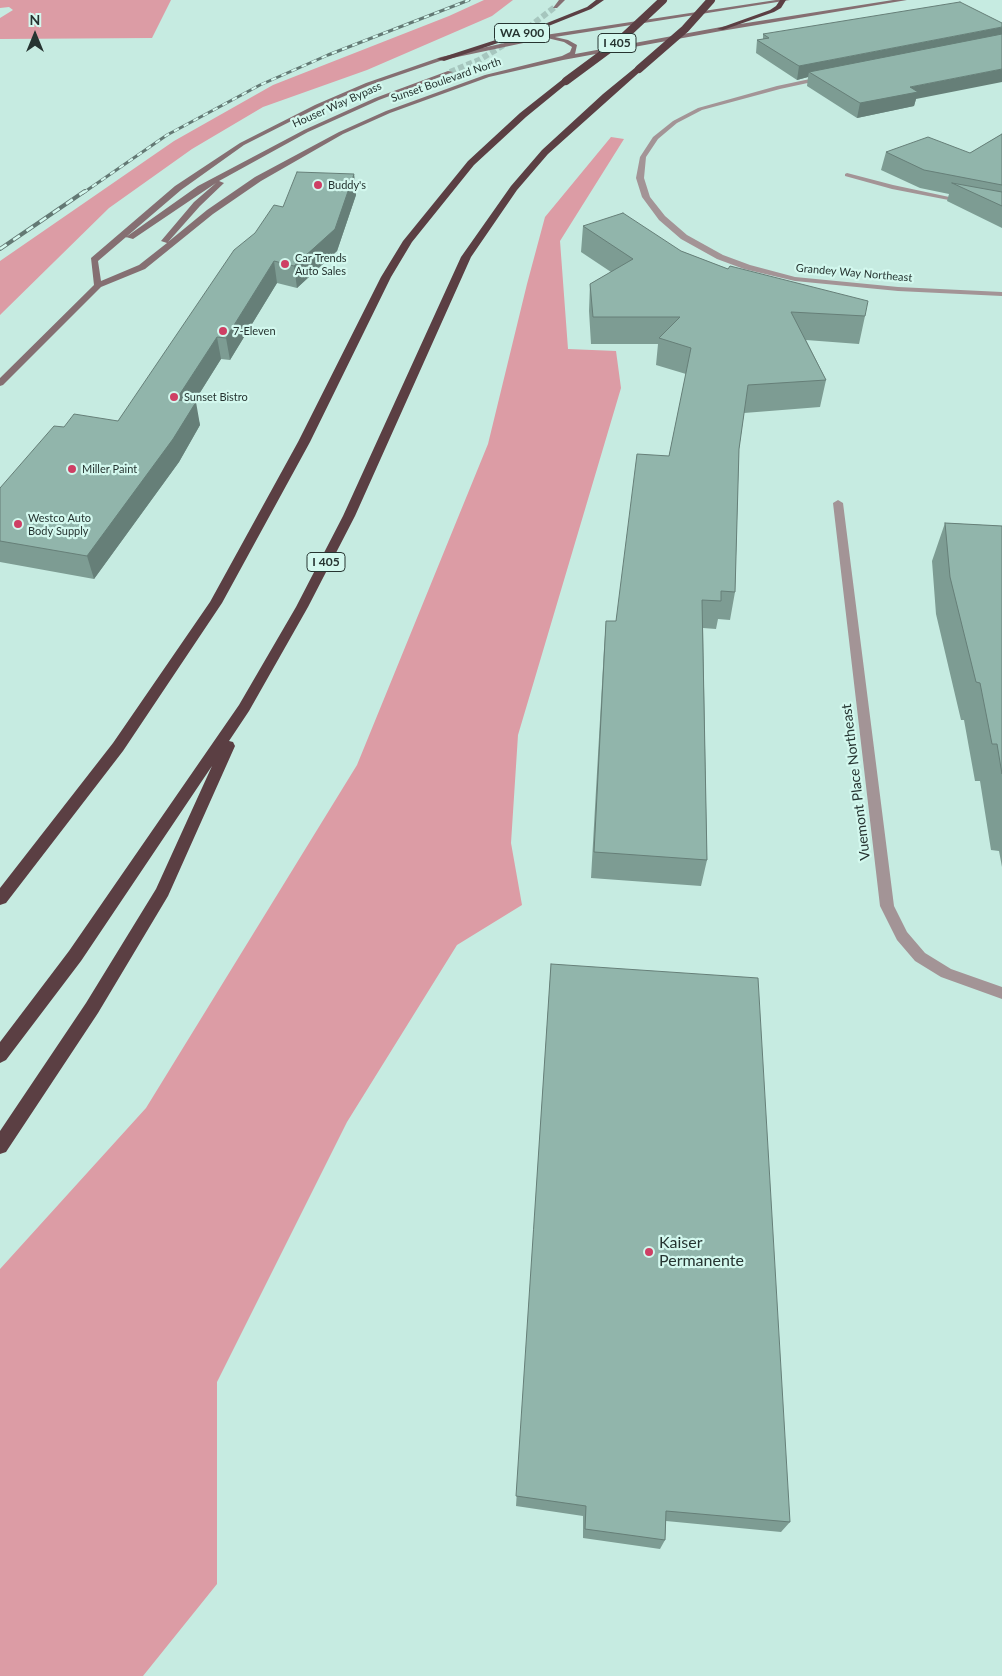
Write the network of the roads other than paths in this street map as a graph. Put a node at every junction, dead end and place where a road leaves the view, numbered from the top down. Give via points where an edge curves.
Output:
1 (562, 0) edge
2 (601, 0) edge
3 (663, 0) edge
4 (711, 0) edge
5 (784, 0) edge
6 (904, 0) edge
7 (555, 7) tunnel mouth
8 (720, 29) junction
9 (532, 38) junction
10 (563, 58) junction
11 (440, 59) junction
12 (450, 72) tunnel mouth
13 (836, 76) edge
14 (238, 169) junction
15 (847, 175) dead end
16 (974, 203) edge
17 (94, 260) junction
18 (142, 267) junction
19 (98, 285) junction
20 (1002, 294) edge
21 (0, 383) edge
22 (838, 503) dead end
23 (244, 708) junction
24 (0, 899) edge
25 (1002, 993) edge
26 (0, 1055) edge
27 (0, 1146) edge

1 - 7 main road
2 - 11 highway, WA 900 via 544,26
3 - 24 highway, I 405, bridge via 616,44 523,115 471,163 408,241 386,277 304,442 216,602 118,747
4 - 23 highway, I 405, bridge via 684,29 545,152 514,188 466,257 349,516
5 - 8 highway, WA 900 via 772,11
5 - 9 main road, Sunset Boulevard North
6 - 8 main road, Sunset Boulevard North
8 - 10 main road, Sunset Boulevard North / WA 900
9 - 10 main road via 572,43 575,50
9 - 11 main road, Sunset Boulevard North
10 - 18 main road, Sunset Boulevard North / WA 900 via 487,76 388,112 341,134 258,179 210,212
11 - 17 main road, Sunset Boulevard North / WA 900 via 368,84 242,144 178,188
12 - 14 main road, Houser Way Bypass via 341,114
13 - 20 street, Grandey Way Northeast via 740,97 700,109 675,122 656,138 643,157 640,178 646,197 662,218 684,237 720,257 764,272 824,283
14 - 17 main road, Houser Way Bypass via 201,188
14 - 18 main road, Houser Way Bypass via 197,204
15 - 16 street
17 - 19 main road
18 - 19 main road, Sunset Boulevard North / WA 900
19 - 21 main road, Sunset Boulevard North / WA 900
22 - 25 street, Vuemont Place Northeast via 886,906 902,936 920,957 946,973
23 - 26 highway, I 405 via 81,948
23 - 27 highway via 163,892 92,1008

